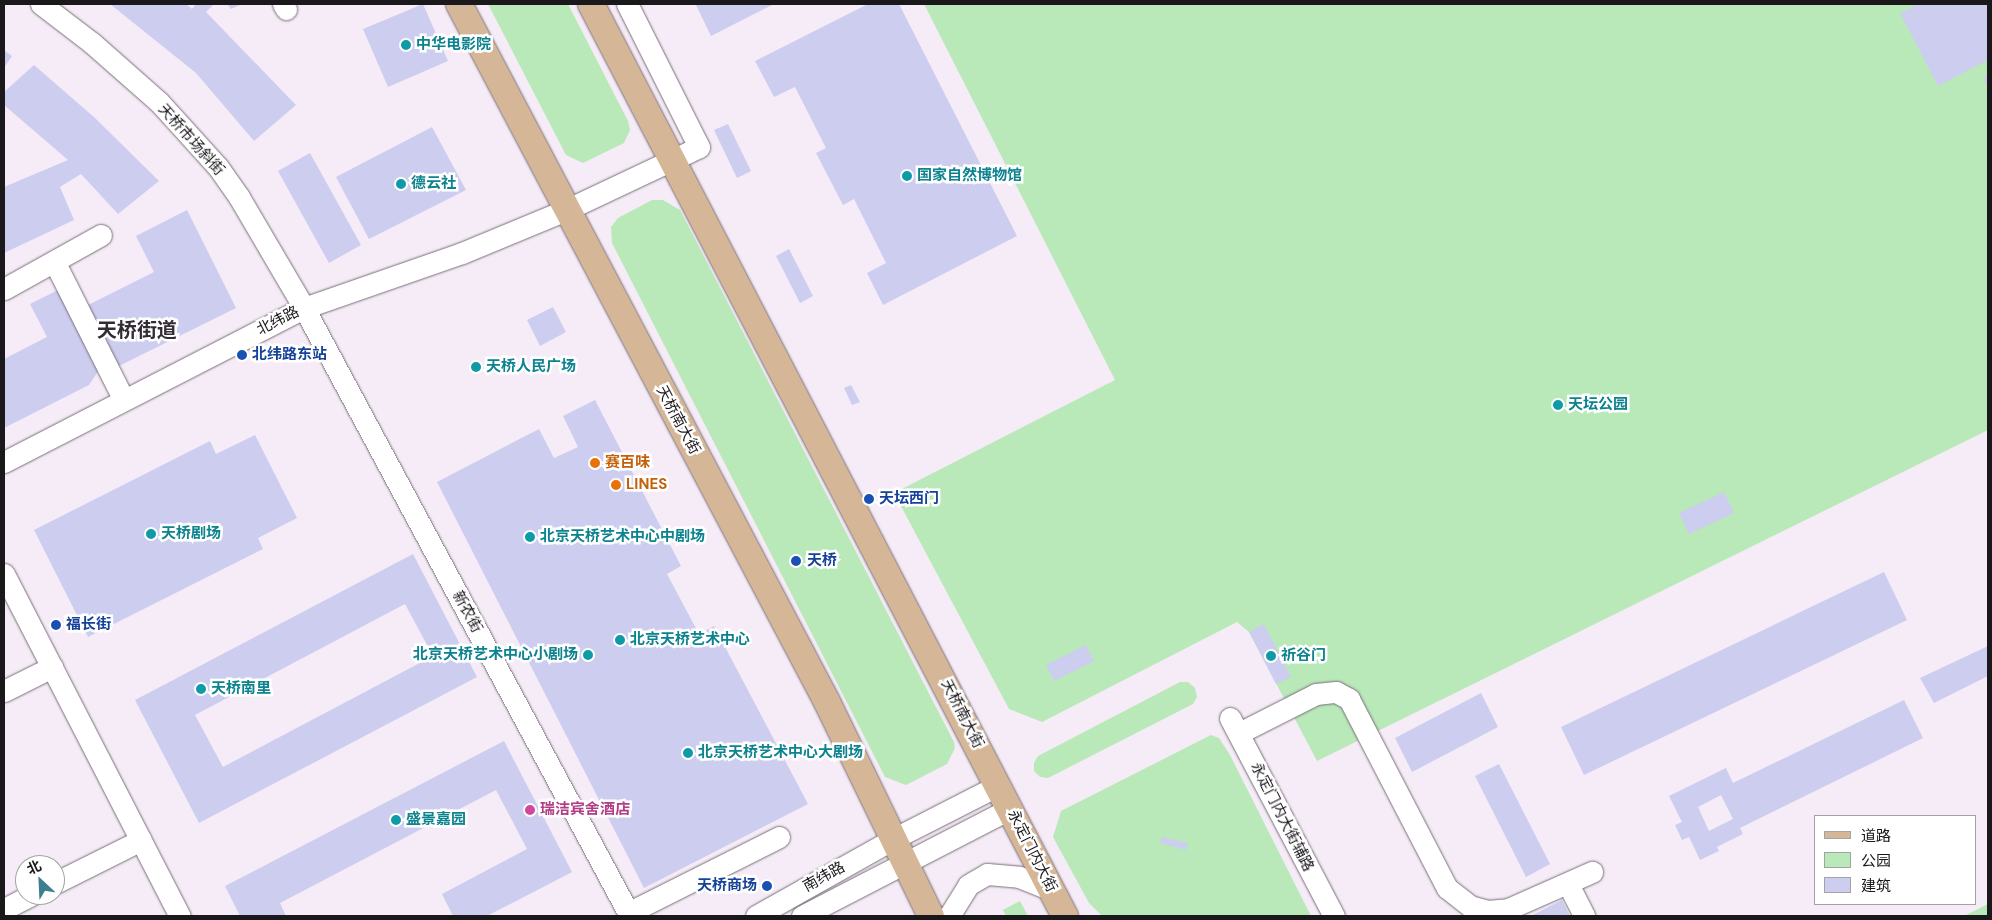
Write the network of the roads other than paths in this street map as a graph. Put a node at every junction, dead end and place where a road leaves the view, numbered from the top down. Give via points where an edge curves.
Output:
1 (41, 4) edge
2 (459, 4) edge
3 (591, 4) edge
4 (605, 4) edge
5 (627, 4) edge
6 (606, 33) junction
7 (674, 160) junction
8 (566, 210) junction
9 (101, 235) dead end
10 (54, 263) junction
11 (4, 289) edge
12 (304, 308) junction
13 (124, 400) junction
14 (4, 462) edge
15 (4, 574) edge
16 (52, 667) junction
17 (4, 691) edge
18 (999, 785) junction
19 (1009, 809) junction
20 (779, 836) dead end
21 (141, 840) junction
22 (899, 850) junction
23 (1592, 872) dead end
24 (65, 878) edge
25 (1568, 884) junction
26 (1052, 890) junction
27 (764, 914) edge
28 (629, 915) edge
29 (180, 916) edge
30 (802, 916) edge
31 (931, 916) edge
32 (949, 916) edge
33 (1066, 916) edge
34 (1334, 916) edge
35 (1584, 916) edge

1 - 12 street, 天桥市场斜街 via 114,62 196,141 238,197
2 - 8 main road, 天桥南大街
3 - 6 main road, 天桥南大街
4 - 6 street
5 - 7 street, 北纬路 via 699,147
6 - 7 main road, 天桥南大街
7 - 8 street, 北纬路
7 - 18 main road, 天桥南大街
8 - 12 street, 北纬路 via 462,253
8 - 22 main road, 天桥南大街 via 827,702
9 - 10 street
10 - 11 street
10 - 13 street
12 - 13 street, 北纬路
12 - 28 street, 新农街
13 - 14 street, 北纬路
15 - 16 street
16 - 17 street
16 - 21 street
18 - 19 main road, 永定门内大街
18 - 22 street
19 - 22 street
19 - 26 main road, 永定门内大街
20 - 28 street
21 - 24 street
21 - 29 street
22 - 27 street, 南纬路
22 - 30 street, 南纬路
22 - 31 main road
23 - 25 street
25 - 34 street, 永定门内大街辅路 via 1519,906 1495,911 1478,909 1454,896 1354,704 1342,694 1328,691 1234,726
25 - 35 street
26 - 32 street via 1019,877 987,874 968,885
26 - 33 main road, 永定门内大街

